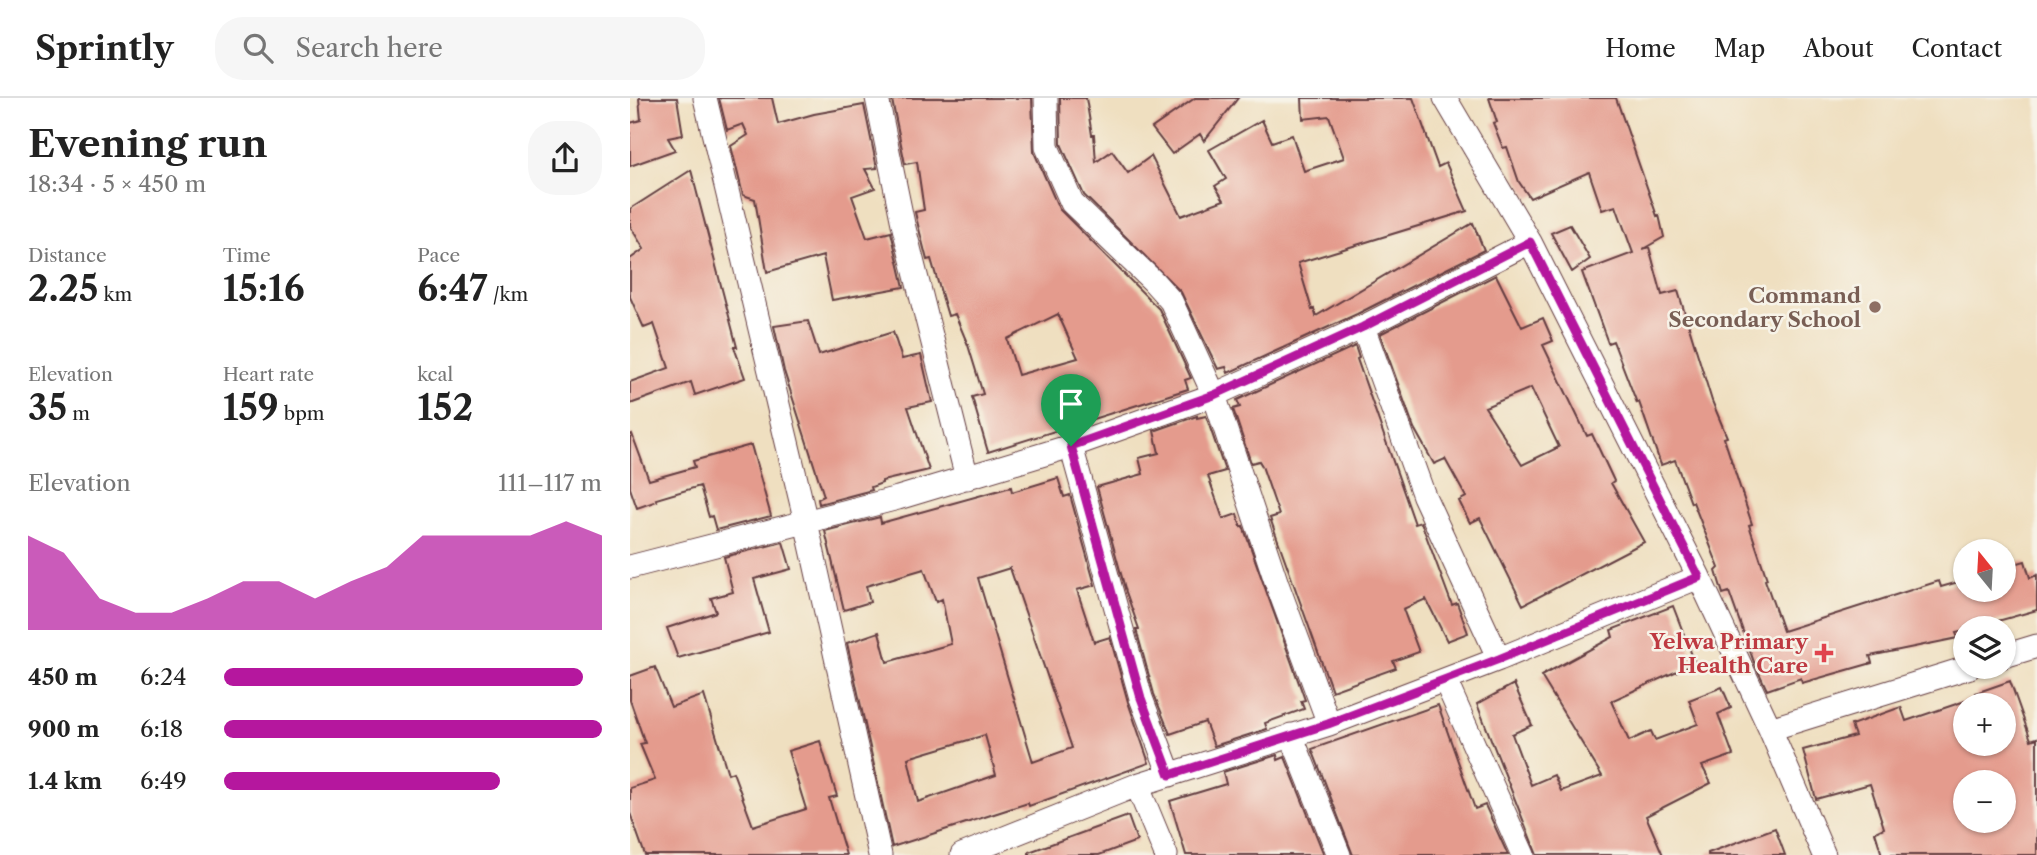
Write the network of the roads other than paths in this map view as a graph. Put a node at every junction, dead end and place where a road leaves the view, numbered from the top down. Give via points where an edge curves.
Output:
1 (705, 98) edge
2 (877, 98) edge
3 (1046, 98) edge
4 (1445, 98) edge
5 (1530, 242) junction
6 (1363, 327) junction
7 (1214, 395) junction
8 (1071, 446) junction
9 (967, 478) junction
10 (806, 522) junction
11 (630, 567) edge
12 (1699, 577) junction
13 (2034, 653) edge
14 (2016, 655) edge
15 (1499, 659) junction
16 (1953, 672) edge
17 (1445, 680) junction
18 (1328, 724) junction
19 (1770, 729) junction
20 (1291, 735) junction
21 (1170, 775) junction
22 (1137, 785) junction
23 (880, 855) edge
24 (962, 855) edge
25 (1166, 855) edge
26 (1339, 855) edge
27 (1523, 855) edge
28 (1824, 855) edge

1 - 10 street
2 - 9 street via 903,224
3 - 7 street via 1047,147 1072,203 1171,301
4 - 5 street
5 - 6 street
5 - 12 street
6 - 7 street
6 - 15 street via 1424,496
7 - 8 street
7 - 18 street
8 - 9 street
8 - 21 street via 1141,698
9 - 10 street
10 - 11 street
10 - 23 street
12 - 15 street
12 - 19 street
13 - 14 street
15 - 17 street
16 - 19 street
17 - 18 street
17 - 27 street
18 - 20 street
19 - 28 street
20 - 21 street
20 - 26 street
21 - 22 street
22 - 24 street
22 - 25 street

